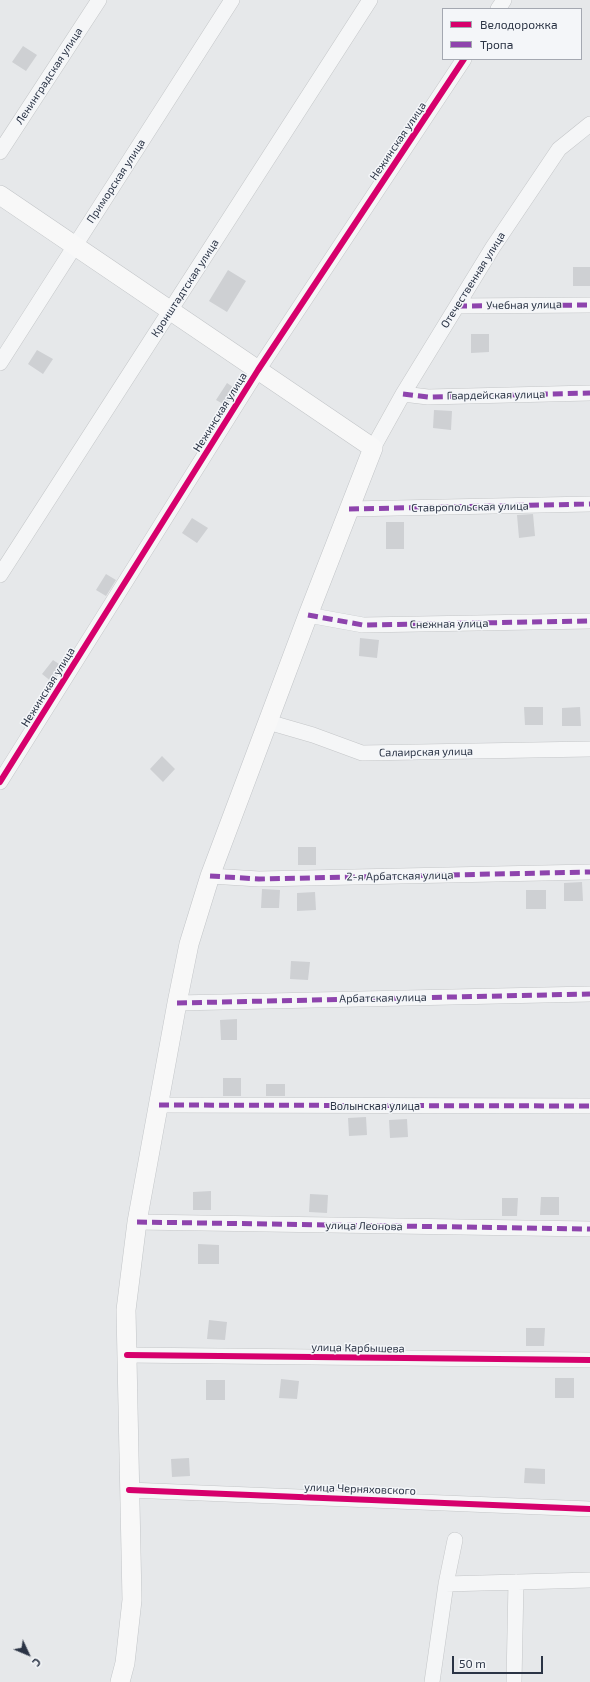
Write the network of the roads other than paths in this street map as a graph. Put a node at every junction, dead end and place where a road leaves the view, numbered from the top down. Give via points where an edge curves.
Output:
1 (99, 0) edge
2 (232, 0) edge
3 (370, 0) edge
4 (463, 60) edge
5 (590, 124) edge
6 (0, 152) edge
7 (0, 195) edge
8 (74, 247) junction
9 (590, 305) edge
10 (457, 306) junction
11 (170, 312) junction
12 (0, 363) edge
13 (258, 370) junction
14 (590, 393) edge
15 (403, 394) junction
16 (373, 448) junction
17 (590, 504) edge
18 (349, 509) junction
19 (0, 575) edge
20 (308, 615) junction
21 (590, 621) edge
22 (268, 722) junction
23 (590, 749) edge
24 (0, 782) edge
25 (590, 872) edge
26 (210, 876) junction
27 (590, 994) edge
28 (177, 1003) junction
29 (159, 1105) junction
30 (590, 1106) edge
31 (137, 1222) junction
32 (590, 1229) edge
33 (127, 1355) junction
34 (590, 1360) edge
35 (129, 1490) junction
36 (590, 1509) edge
37 (455, 1540) dead end
38 (590, 1580) edge
39 (516, 1582) junction
40 (446, 1584) junction
41 (120, 1682) edge
42 (432, 1682) edge
43 (514, 1682) edge

1 - 6 street, Ленинградская улица
2 - 8 street, Приморская улица
3 - 11 street, Кронштадтская улица
4 - 13 street, Нежинская улица
5 - 10 street, Отечественная улица via 559,149
7 - 8 main road
8 - 11 main road
8 - 12 street, Приморская улица
9 - 10 street, Учебная улица
10 - 15 street, Отечественная улица
11 - 13 main road
11 - 19 street, Кронштадтская улица
13 - 16 main road
13 - 24 street, Нежинская улица
14 - 15 street, Гвардейская улица via 428,397
15 - 16 street, Отечественная улица
16 - 18 main road
17 - 18 street, Ставропольская улица
18 - 20 main road
20 - 21 street, Снежная улица via 363,625
20 - 22 main road
22 - 23 street, Салаирская улица via 362,753
22 - 26 main road
25 - 26 street, 2-я Арбатская улица via 259,879
26 - 28 main road via 189,944
27 - 28 street, Арбатская улица
28 - 29 main road
29 - 30 street, Волынская улица
29 - 31 main road
31 - 32 street, улица Леонова
31 - 33 main road via 126,1310
33 - 34 street, улица Карбышева
33 - 35 main road
35 - 36 street, улица Черняховского
35 - 41 main road via 132,1600 125,1663
37 - 40 street
38 - 39 street
39 - 40 street
39 - 43 street
40 - 42 street

